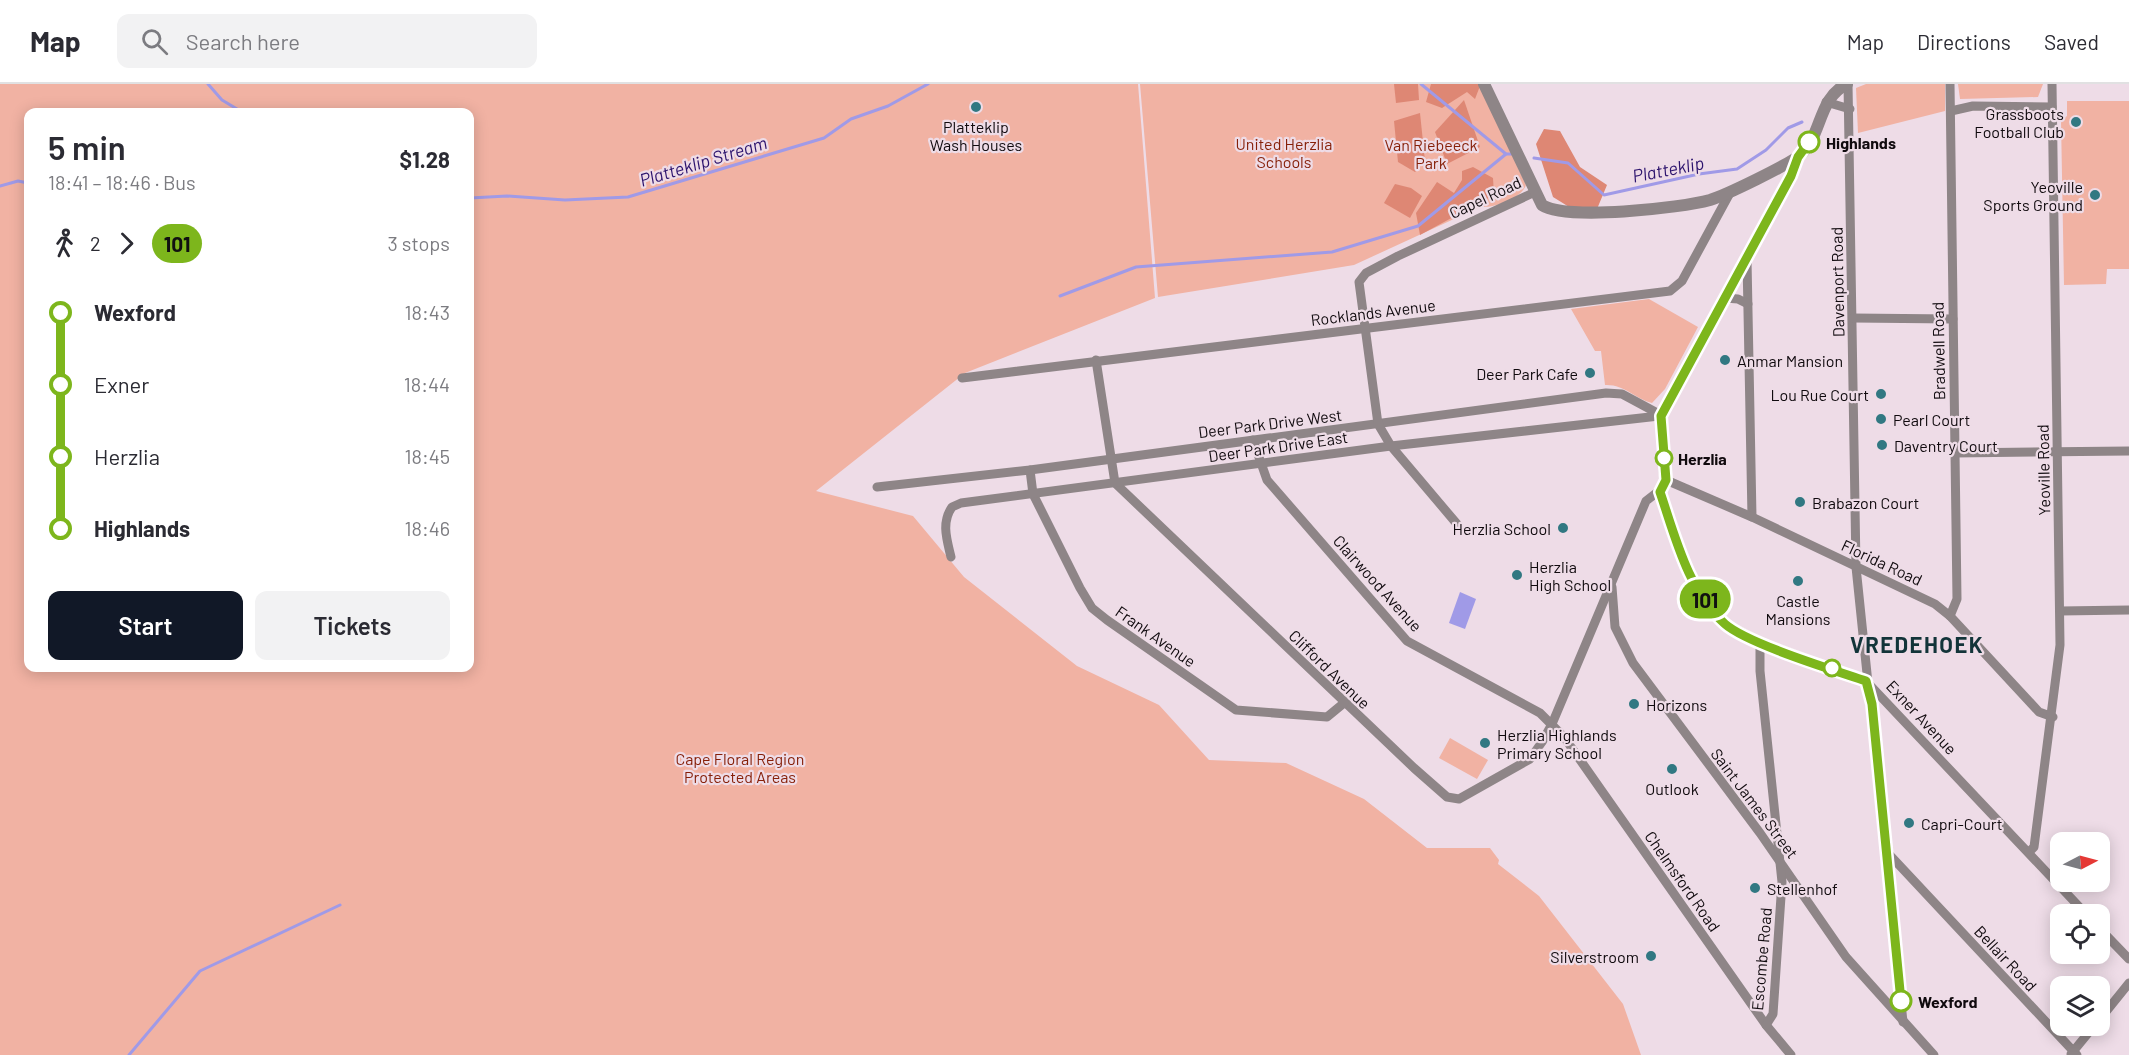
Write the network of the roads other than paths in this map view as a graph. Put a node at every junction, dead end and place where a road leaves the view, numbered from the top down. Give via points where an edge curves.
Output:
1 (1484, 84) edge
2 (1848, 84) edge
3 (1950, 84) edge
4 (2052, 84) edge
5 (1826, 102) junction
6 (2052, 107) junction
7 (1850, 109) junction
8 (1951, 111) junction
9 (1798, 157) junction
10 (1731, 191) junction
11 (1535, 192) junction
12 (1747, 258) junction
13 (1725, 298) junction
14 (1748, 304) junction
15 (1853, 318) junction
16 (1953, 319) junction
17 (1365, 328) junction
18 (1096, 360) junction
19 (962, 378) dead end
20 (1622, 394) junction
21 (1661, 416) junction
22 (1624, 419) junction
23 (1378, 424) junction
24 (1253, 440) junction
25 (1391, 446) junction
26 (2058, 452) junction
27 (2129, 452) edge
28 (1954, 453) junction
29 (1110, 459) junction
30 (1262, 464) junction
31 (1030, 470) junction
32 (1666, 480) junction
33 (1115, 483) junction
34 (877, 487) dead end
35 (1660, 492) junction
36 (1033, 494) junction
37 (1752, 517) junction
38 (1457, 524) dead end
39 (951, 557) dead end
40 (1856, 567) junction
41 (1612, 579) junction
42 (2129, 610) edge
43 (2060, 611) junction
44 (1950, 616) junction
45 (1760, 642) junction
46 (1866, 681) junction
47 (1344, 703) junction
48 (2053, 717) junction
49 (1552, 724) junction
50 (1886, 851) junction
51 (2029, 852) junction
52 (1779, 861) junction
53 (1914, 882) junction
54 (1890, 883) junction
55 (2077, 904) edge
56 (2110, 939) edge
57 (2129, 959) edge
58 (1899, 981) junction
59 (2129, 983) edge
60 (1883, 1000) junction
61 (2110, 1007) edge
62 (1903, 1022) junction
63 (1766, 1025) junction
64 (2087, 1036) edge
65 (2074, 1054) edge
66 (1791, 1055) edge
67 (1934, 1055) edge

1 - 11 street
2 - 5 street
2 - 7 street, Davenport Road
3 - 8 street, Bradwell Road
4 - 6 street, Yeoville Road
5 - 7 street
5 - 9 street via 1805,150
6 - 8 street via 1973,106
6 - 26 street, Yeoville Road
7 - 15 street, Davenport Road
8 - 16 street, Bradwell Road
9 - 10 street, Capel Road
9 - 12 street
10 - 11 street, Capel Road via 1708,200 1594,214 1548,210
10 - 17 street, Rocklands Avenue via 1682,281 1670,291
11 - 17 street, Capel Road via 1366,273 1359,282
12 - 13 street
12 - 14 street
13 - 14 street via 1738,298
13 - 21 street
14 - 37 street
15 - 16 street
15 - 40 street, Davenport Road
16 - 28 street, Bradwell Road
17 - 18 street, Rocklands Avenue
17 - 23 street
18 - 19 street, Rocklands Avenue
18 - 29 street
20 - 21 street
20 - 22 street via 1628,406
20 - 23 street, Deer Park Drive West
21 - 22 street, Deer Park Drive East
21 - 32 street
22 - 25 street, Deer Park Drive East
23 - 24 street, Deer Park Drive West
23 - 25 street
24 - 29 street, Deer Park Drive West
24 - 30 street, Clairwood Avenue
25 - 30 street, Deer Park Drive East
25 - 38 street
26 - 27 street
26 - 28 street
26 - 43 street, Yeoville Road
28 - 44 street, Bradwell Road via 1957,599
29 - 31 street, Deer Park Drive West
29 - 33 street
30 - 33 street, Deer Park Drive East
30 - 49 street, Clairwood Avenue via 1267,480 1407,641 1540,713
31 - 34 street, Deer Park Drive West
31 - 36 street, Frank Avenue
32 - 35 street
32 - 37 street, Florida Road
33 - 36 street, Deer Park Drive East
33 - 47 street, Clifford Avenue
35 - 41 street via 1646,501
35 - 45 street, Exner Avenue via 1688,569 1706,601 1725,623
36 - 39 street, Deer Park Drive East via 954,505 945,525
36 - 47 street, Frank Avenue via 1092,608 1228,705 1247,712 1321,717 1334,714
37 - 40 street, Florida Road
40 - 44 street, Florida Road via 1935,604
40 - 46 street, Davenport Road
41 - 49 street
41 - 52 street, Saint James Street via 1612,609 1622,645
42 - 43 street
43 - 48 street, Yeoville Road
44 - 48 street, Florida Road via 2038,712
45 - 46 street, Exner Avenue
45 - 52 street, Escombe Road
46 - 50 street, Davenport Road via 1872,704
46 - 51 street, Exner Avenue
47 - 49 street, Clifford Avenue via 1439,791 1453,799 1468,796 1530,759
48 - 51 street, Yeoville Road via 2034,847
49 - 63 street, Chelmsford Road
50 - 53 street, Bellair Road
50 - 54 street, Davenport Road
51 - 55 street, Exner Avenue
52 - 60 street, Saint James Street via 1846,957
52 - 63 street, Escombe Road via 1782,882 1773,1014
53 - 54 street via 1901,877
53 - 65 street, Bellair Road
54 - 58 street, Davenport Road
56 - 57 street
58 - 60 street via 1893,993
58 - 62 street, Davenport Road
59 - 61 street
60 - 62 street, Saint James Street
62 - 67 street, Saint James Street
63 - 66 street, Chelmsford Road
64 - 65 street

